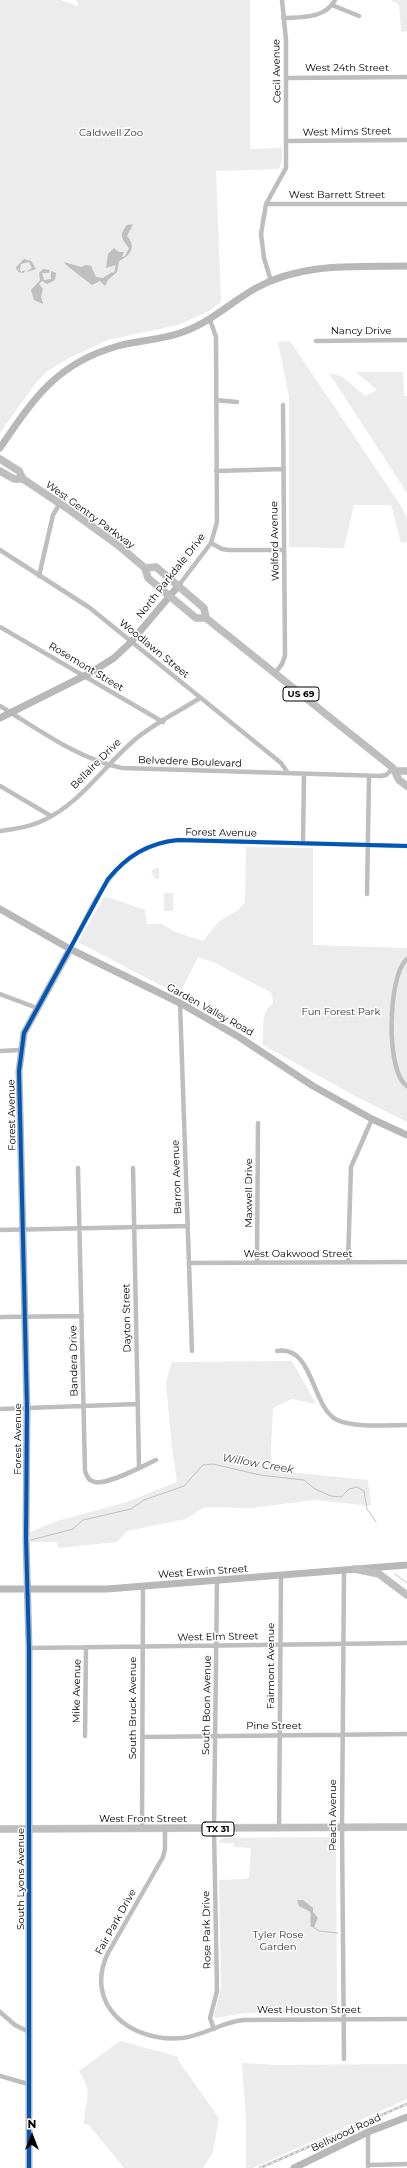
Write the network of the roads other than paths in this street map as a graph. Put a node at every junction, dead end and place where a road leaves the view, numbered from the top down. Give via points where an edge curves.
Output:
1 (282, 0) edge
2 (334, 0) edge
3 (332, 5) junction
4 (359, 16) dead end
5 (283, 18) junction
6 (407, 77) edge
7 (286, 78) junction
8 (407, 140) edge
9 (286, 141) junction
10 (266, 204) junction
11 (407, 204) edge
12 (407, 266) edge
13 (271, 282) junction
14 (210, 320) junction
15 (407, 340) edge
16 (316, 341) dead end
17 (216, 400) junction
18 (236, 402) dead end
19 (284, 405) dead end
20 (0, 448) edge
21 (0, 459) edge
22 (283, 469) junction
23 (0, 471) edge
24 (216, 471) junction
25 (23, 479) junction
26 (60, 504) junction
27 (211, 543) junction
28 (0, 550) edge
29 (284, 550) junction
30 (145, 568) junction
31 (39, 576) junction
32 (179, 585) junction
33 (170, 596) junction
34 (206, 618) junction
35 (0, 627) edge
36 (132, 642) junction
37 (275, 673) junction
38 (83, 676) junction
39 (200, 698) junction
40 (0, 706) edge
41 (10, 712) junction
42 (0, 718) edge
43 (162, 722) junction
44 (107, 765) junction
45 (395, 769) junction
46 (407, 771) edge
47 (288, 773) junction
48 (304, 774) junction
49 (369, 776) junction
50 (0, 786) edge
51 (407, 786) edge
52 (51, 816) junction
53 (0, 831) edge
54 (303, 843) junction
55 (368, 845) junction
56 (407, 846) edge
57 (367, 894) dead end
58 (0, 909) edge
59 (70, 949) junction
60 (407, 959) edge
61 (0, 994) edge
62 (180, 1003) junction
63 (37, 1008) junction
64 (21, 1050) junction
65 (0, 1051) edge
66 (407, 1086) edge
67 (372, 1119) junction
68 (258, 1123) dead end
69 (407, 1135) edge
70 (78, 1168) dead end
71 (133, 1168) dead end
72 (188, 1226) junction
73 (80, 1228) junction
74 (134, 1228) junction
75 (0, 1230) edge
76 (23, 1230) junction
77 (348, 1262) junction
78 (407, 1262) edge
79 (189, 1263) junction
80 (257, 1263) junction
81 (82, 1316) junction
82 (0, 1317) edge
83 (25, 1317) junction
84 (192, 1351) dead end
85 (277, 1351) dead end
86 (138, 1404) junction
87 (84, 1406) junction
88 (27, 1408) junction
89 (0, 1409) edge
90 (407, 1425) edge
91 (156, 1460) dead end
92 (139, 1467) junction
93 (407, 1565) edge
94 (355, 1569) junction
95 (344, 1570) junction
96 (281, 1576) junction
97 (217, 1580) junction
98 (143, 1586) junction
99 (0, 1589) edge
100 (27, 1589) junction
101 (407, 1594) edge
102 (407, 1643) edge
103 (343, 1644) junction
104 (280, 1645) junction
105 (143, 1646) junction
106 (217, 1646) junction
107 (86, 1647) junction
108 (29, 1648) junction
109 (407, 1734) edge
110 (279, 1735) junction
111 (342, 1735) junction
112 (86, 1736) dead end
113 (215, 1736) junction
114 (142, 1737) junction
115 (407, 1827) edge
116 (342, 1828) junction
117 (28, 1829) junction
118 (142, 1829) junction
119 (165, 1829) junction
120 (214, 1829) junction
121 (279, 1829) junction
122 (0, 1830) edge
123 (0, 2012) edge
124 (344, 2019) junction
125 (407, 2019) edge
126 (213, 2030) junction
127 (29, 2032) junction
128 (344, 2059) dead end
129 (0, 2076) edge
130 (28, 2084) junction
131 (407, 2117) edge
132 (368, 2132) junction
133 (407, 2164) edge
134 (368, 2166) edge
135 (29, 2168) edge
136 (294, 2168) edge

1 - 5 street, Cecil Avenue
2 - 3 street
3 - 4 street
3 - 5 street via 311,17
5 - 7 street, Cecil Avenue
6 - 7 street, West 24th Street
7 - 9 street, Cecil Avenue
8 - 9 street, West Mims Street
9 - 10 street via 286,168
10 - 11 street, West Barrett Street
10 - 13 street via 261,234
12 - 13 street via 320,268
13 - 14 street via 246,294
14 - 17 street, North Parkdale Drive via 216,337
14 - 20 street via 172,336 104,350 74,365 59,375 36,397
15 - 16 street, Nancy Drive
17 - 18 street
17 - 24 street, North Parkdale Drive
19 - 22 street, Wolford Avenue
21 - 25 main road, West Gentry Parkway / US 69 via 19,471
22 - 24 street
22 - 29 street, Wolford Avenue
23 - 25 main road, West Gentry Parkway / US 69 via 14,479
24 - 27 street, North Parkdale Drive via 217,522
25 - 26 main road, West Gentry Parkway / US 69
26 - 30 main road, West Gentry Parkway / US 69
26 - 31 street via 53,515
27 - 29 street via 229,550
27 - 32 street, North Parkdale Drive
28 - 31 street, Woodlawn Street
29 - 37 street, Wolford Avenue via 285,656
30 - 32 main road, West Gentry Parkway / US 69 via 156,568
30 - 33 main road, West Gentry Parkway / US 69 via 148,578
31 - 36 street, Woodlawn Street via 90,608
32 - 33 street, North Parkdale Drive
32 - 34 main road, West Gentry Parkway / US 69 via 204,608
33 - 34 main road, West Gentry Parkway / US 69 via 196,618
33 - 36 street, North Parkdale Drive
34 - 37 main road, West Gentry Parkway / US 69
35 - 38 street, Rosemont Street
36 - 38 street, North Parkdale Drive via 114,658
36 - 39 street, Woodlawn Street
37 - 45 main road, West Gentry Parkway / US 69
38 - 41 street, North Parkdale Drive
38 - 43 street, Rosemont Street
39 - 43 street, Bellaire Drive
39 - 47 street, Woodlawn Street via 282,763
40 - 41 street, Belvedere Boulevard
41 - 42 street, North Parkdale Drive
41 - 44 street, Belvedere Boulevard via 88,758
43 - 44 street, Bellaire Drive via 143,732
44 - 47 street, Belvedere Boulevard via 138,769
44 - 52 street, Bellaire Drive via 72,801
45 - 46 main road
45 - 49 street, Belvedere Boulevard via 384,776
45 - 51 main road, West Gentry Parkway / US 69 via 399,780
47 - 48 street, Belvedere Boulevard
48 - 49 street, Belvedere Boulevard
48 - 54 street
49 - 55 street
50 - 52 street
52 - 53 street, Bellaire Drive via 32,825
54 - 55 street, Forest Avenue
54 - 59 street, Forest Avenue via 178,840 141,850 120,865 108,879
55 - 56 street, Forest Avenue
55 - 57 street
58 - 59 street, Garden Valley Road
59 - 62 street, Garden Valley Road
59 - 63 street, Forest Avenue
60 - 66 street via 402,965 394,992 391,1031 397,1070
61 - 63 street
62 - 67 street, Garden Valley Road via 239,1037 313,1086
62 - 72 street, Barron Avenue
63 - 64 street, Forest Avenue via 24,1033
64 - 65 street
64 - 76 street, Forest Avenue via 19,1071
67 - 69 street, Garden Valley Road
67 - 77 street via 351,1167
68 - 80 street, Maxwell Drive
70 - 73 street, Bandera Drive
71 - 74 street, Dayton Street
72 - 74 street
72 - 79 street, Barron Avenue
73 - 74 street
73 - 76 street
73 - 81 street, Bandera Drive
74 - 86 street, Dayton Street
75 - 76 street
76 - 83 street, Forest Avenue
77 - 78 street, West Oakwood Street
77 - 80 street, West Oakwood Street
79 - 80 street, West Oakwood Street
79 - 84 street, Barron Avenue
81 - 83 street
81 - 87 street, Bandera Drive
82 - 83 street
83 - 88 street, Forest Avenue
85 - 90 street via 290,1351 299,1358 327,1410 338,1420 359,1424
86 - 87 street
86 - 92 street, Dayton Street
87 - 88 street
87 - 92 street, Bandera Drive via 87,1478 96,1483 103,1483
88 - 89 street
88 - 100 street, Forest Avenue
91 - 92 street, Bandera Drive
93 - 94 street, West Erwin Street
94 - 95 street, West Erwin Street
94 - 101 main road via 379,1574
95 - 96 street, West Erwin Street
95 - 103 street, Peach Avenue
96 - 97 street, West Erwin Street
96 - 104 street, Fairmont Avenue
97 - 98 street, West Erwin Street
97 - 106 street, South Boon Avenue
98 - 100 street, West Erwin Street via 93,1590
98 - 105 street, South Bruck Avenue
99 - 100 street, West Erwin Street
100 - 108 street, South Lyons Avenue
102 - 103 street, West Elm Street
103 - 104 street, West Elm Street
103 - 111 street, Peach Avenue
104 - 106 street, West Elm Street
104 - 110 street, Fairmont Avenue
105 - 106 street, West Elm Street
105 - 107 street, West Elm Street
105 - 114 street, South Bruck Avenue
106 - 113 street, South Boon Avenue
107 - 108 street, West Elm Street
107 - 112 street, Mike Avenue
108 - 117 street, South Lyons Avenue
109 - 111 street, Pine Street
110 - 111 street, Pine Street
110 - 113 street, Pine Street
110 - 121 street, Fairmont Avenue
111 - 116 street, Peach Avenue
113 - 114 street, Pine Street
113 - 120 street, South Boon Avenue
114 - 118 street, South Bruck Avenue
115 - 116 main road, West Front Street / TX 31
116 - 121 main road, West Front Street / TX 31
116 - 124 street, Peach Avenue
117 - 118 main road, West Front Street / TX 31
117 - 122 main road, West Front Street / TX 31
117 - 127 street, South Lyons Avenue
118 - 119 main road, West Front Street / TX 31
119 - 120 main road, West Front Street / TX 31
119 - 126 street, Fair Park Drive via 164,1854 106,1958 101,1975 102,1990 107,2006 115,2016 136,2030 162,2038 179,2038
120 - 121 main road, West Front Street / TX 31
120 - 126 street, Rose Park Drive via 217,1991 210,2018
123 - 127 street via 14,2025
124 - 125 street, West Houston Street
124 - 126 street, West Houston Street via 249,2020 233,2022
124 - 128 street, Peach Avenue
127 - 130 street, South Lyons Avenue
129 - 130 street
130 - 135 street, South Lyons Avenue
131 - 132 street, Bellwood Road
132 - 134 street
132 - 136 street, Bellwood Road
133 - 134 street

